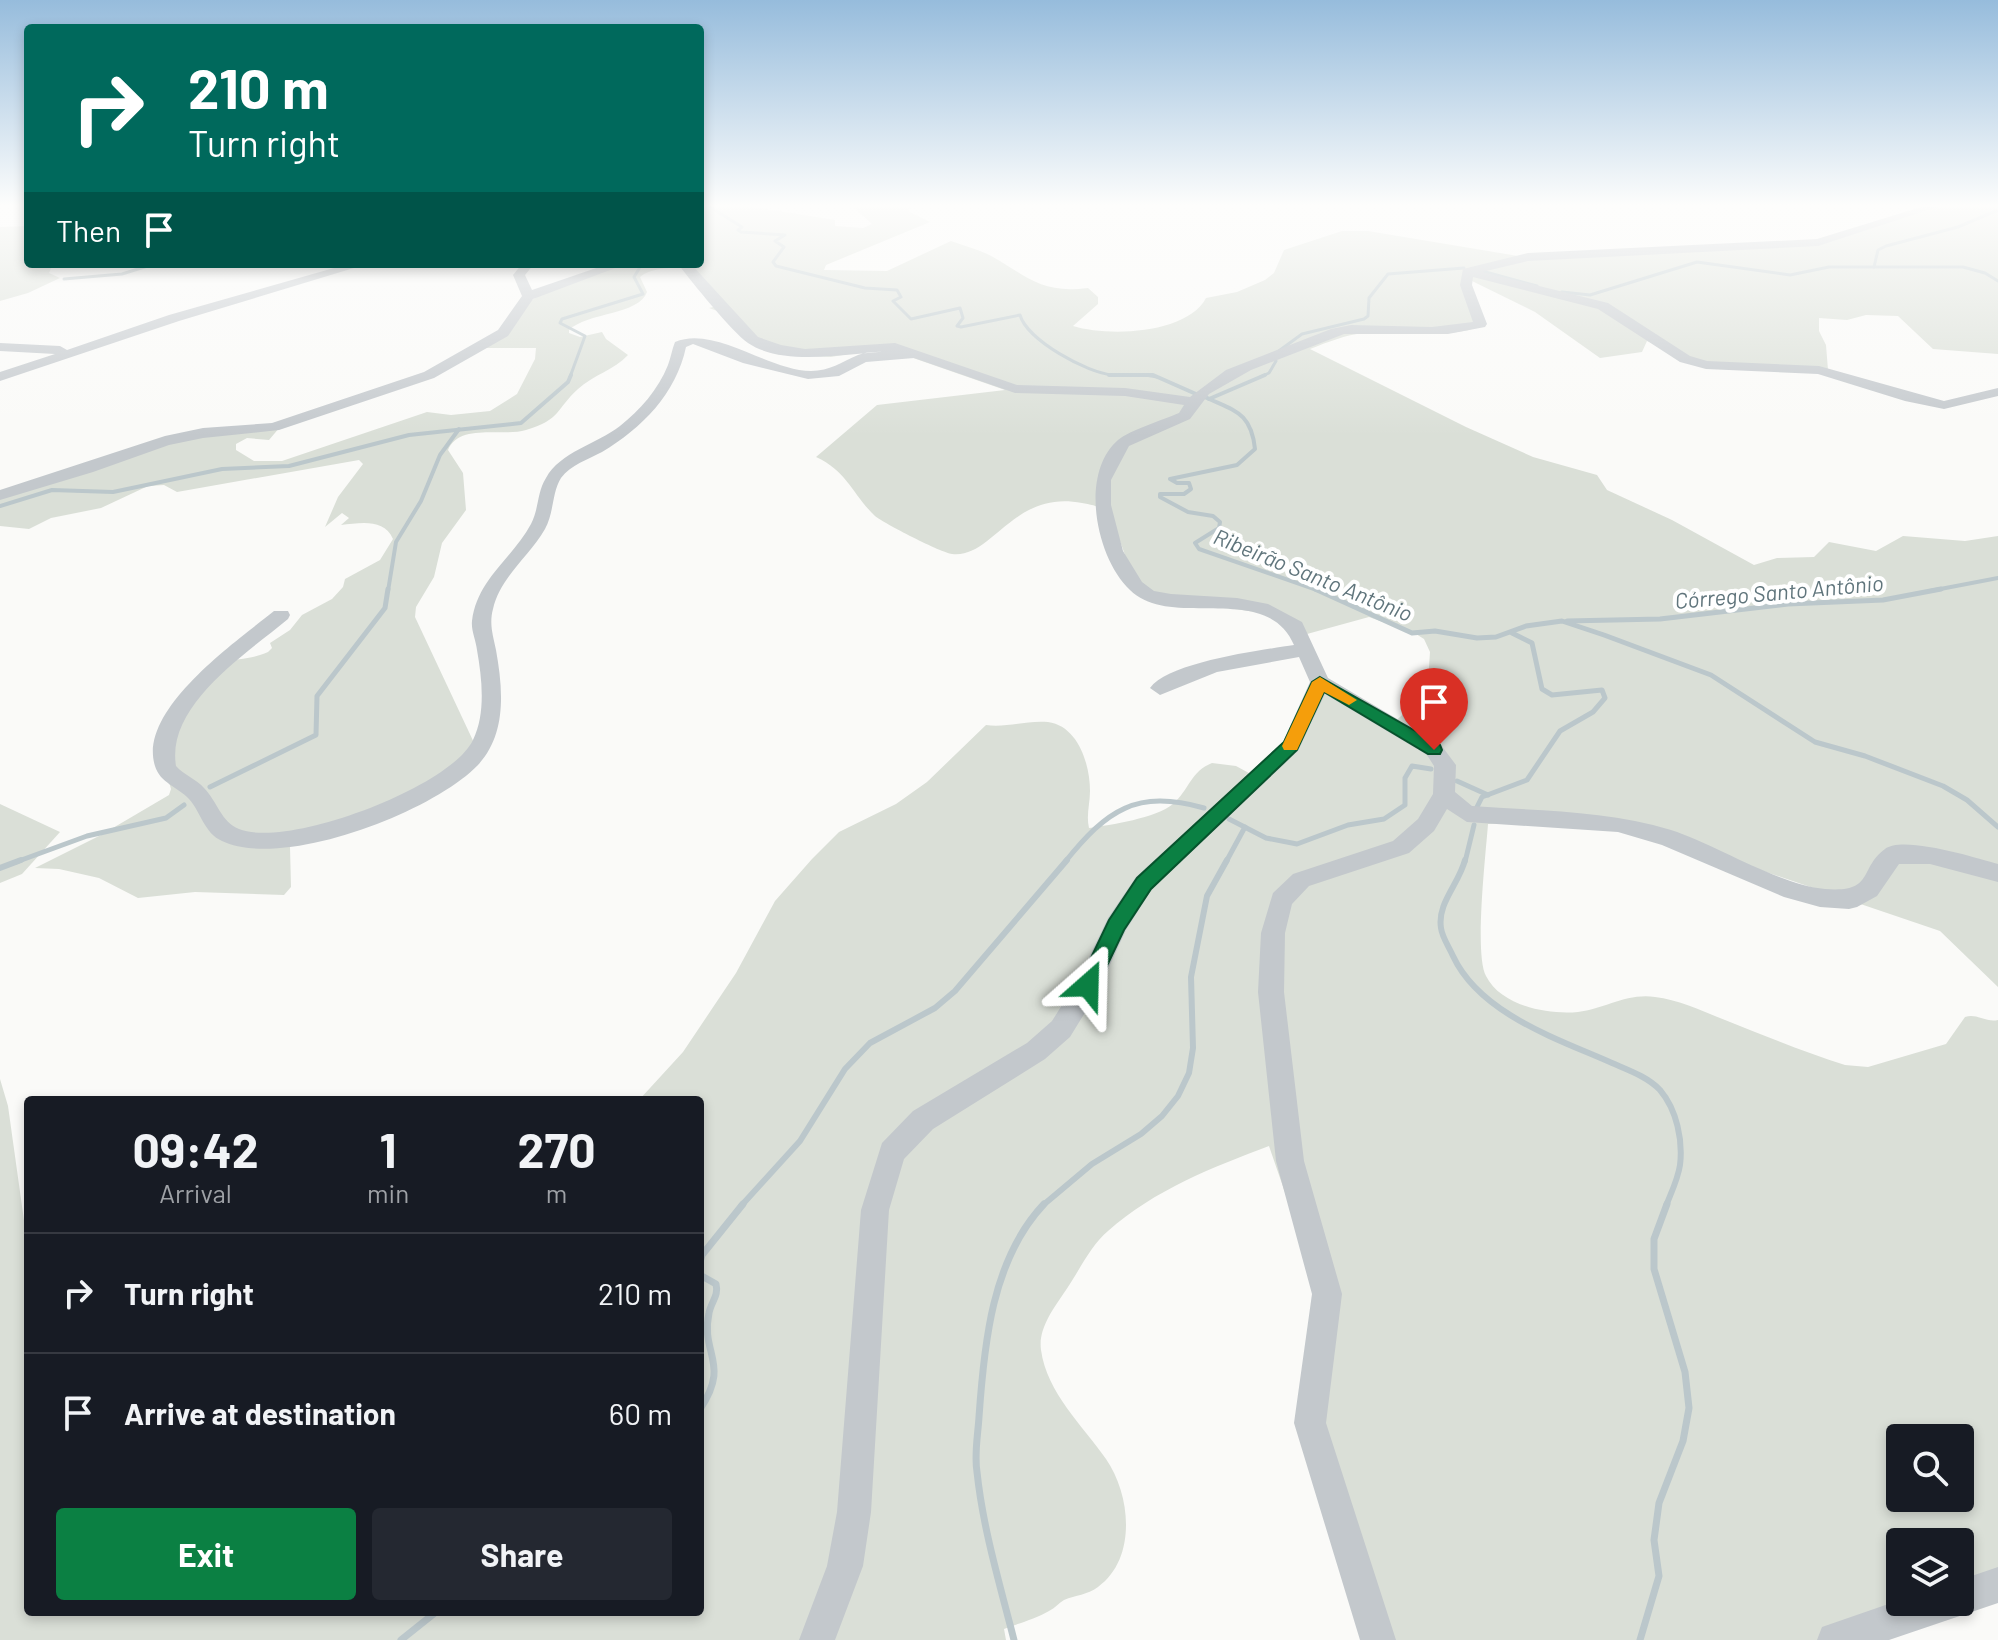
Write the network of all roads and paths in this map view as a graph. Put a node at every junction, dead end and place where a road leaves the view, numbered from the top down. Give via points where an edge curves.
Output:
1 (293, 284) edge
2 (526, 284) edge
3 (564, 284) edge
4 (702, 284) edge
5 (1466, 284) edge
6 (1513, 284) edge
7 (528, 296) junction
8 (0, 347) edge
9 (85, 348) junction
10 (915, 354) junction
11 (0, 377) edge
12 (1998, 392) edge
13 (1192, 402) junction
14 (0, 495) edge
15 (281, 615) dead end
16 (1304, 650) junction
17 (1320, 682) junction
18 (1160, 688) dead end
19 (1444, 795) junction
20 (1998, 873) edge
21 (1998, 1585) edge
22 (1974, 1593) edge
23 (1906, 1616) edge
24 (817, 1640) edge
25 (1378, 1640) edge
26 (1835, 1640) edge

1 - 9 street
2 - 7 street
3 - 7 street
4 - 10 street via 753,340 779,349 805,353 895,347
5 - 13 street via 1480,324 1448,330 1346,330 1220,378
6 - 12 street via 1603,306 1685,359 1706,365 1819,370 1944,405
7 - 14 street via 503,333 429,375 274,427 165,441
8 - 9 street
9 - 11 street
10 - 13 street via 1015,389 1125,392
10 - 15 street via 863,358 834,373 808,375 748,360 702,340 680,345 677,367 643,415 554,476 543,518 528,545 490,587 481,624 491,717 475,755 418,793 345,828 286,842 252,843 213,824 196,794 168,772 164,745 174,716 191,692
13 - 16 street via 1185,416 1124,443 1111,462 1103,480 1103,505 1114,551 1135,586 1148,595 1268,610 1295,626
16 - 17 street
16 - 18 street via 1210,666
17 - 19 street via 1434,750 1445,765
17 - 24 street via 1291,746 1144,883 1061,1029 1036,1051 923,1120 892,1152 875,1210 854,1512 845,1566
19 - 20 street via 1467,814 1618,824 1668,838 1820,898 1849,900 1869,889 1893,855 1930,855
19 - 25 street via 1426,825 1401,847 1301,880 1281,900 1273,933 1271,992 1290,1161 1327,1294 1310,1423
21 - 22 street
23 - 26 street

